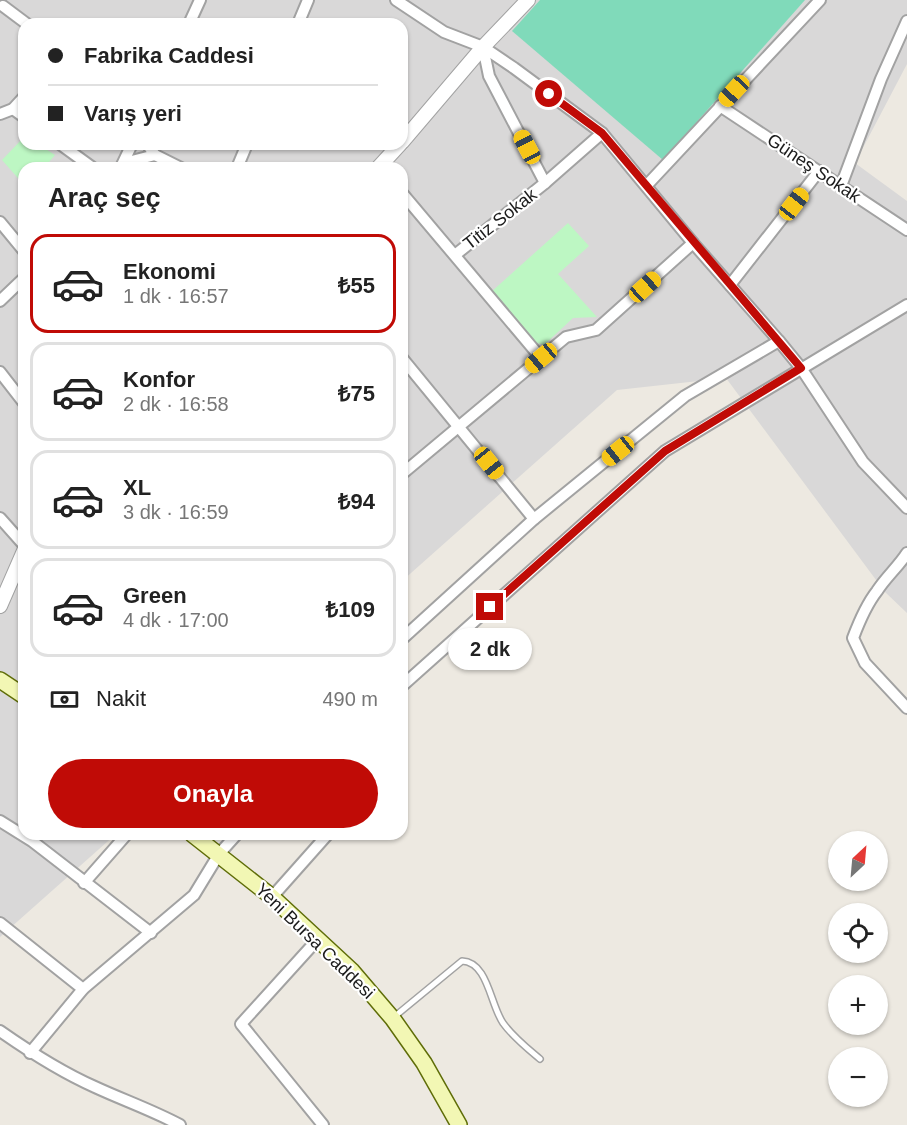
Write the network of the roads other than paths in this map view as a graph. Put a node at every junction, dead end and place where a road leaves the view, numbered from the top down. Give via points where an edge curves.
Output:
1 (200, 0) edge
2 (308, 0) edge
3 (396, 0) edge
4 (820, 0) edge
5 (526, 1) edge
6 (4, 5) edge
7 (20, 18) edge
8 (192, 18) edge
9 (300, 18) edge
10 (907, 21) edge
11 (483, 47) junction
12 (18, 104) edge
13 (720, 106) junction
14 (13, 109) junction
15 (18, 113) edge
16 (0, 114) edge
17 (602, 133) junction
18 (408, 135) edge
19 (68, 150) edge
20 (151, 150) edge
21 (395, 150) edge
22 (155, 155) junction
23 (85, 162) edge
24 (132, 162) edge
25 (169, 162) edge
26 (385, 162) edge
27 (819, 171) junction
28 (545, 183) junction
29 (647, 185) junction
30 (841, 186) junction
31 (408, 200) edge
32 (0, 222) edge
33 (907, 230) edge
34 (693, 243) junction
35 (18, 244) edge
36 (455, 255) junction
37 (18, 284) edge
38 (730, 285) junction
39 (0, 301) edge
40 (907, 305) edge
41 (779, 341) junction
42 (541, 358) junction
43 (408, 365) edge
44 (801, 368) junction
45 (0, 372) edge
46 (18, 395) edge
47 (459, 427) junction
48 (408, 469) edge
49 (907, 508) edge
50 (0, 518) edge
51 (534, 519) junction
52 (18, 538) edge
53 (907, 553) edge
54 (18, 565) edge
55 (0, 606) edge
56 (408, 634) edge
57 (0, 680) edge
58 (408, 681) edge
59 (18, 692) edge
60 (907, 708) edge
61 (0, 821) edge
62 (18, 832) edge
63 (30, 840) edge
64 (122, 840) edge
65 (200, 840) edge
66 (232, 840) edge
67 (323, 840) edge
68 (219, 854) junction
69 (84, 883) junction
70 (272, 897) junction
71 (0, 922) edge
72 (151, 933) junction
73 (318, 939) junction
74 (84, 989) junction
75 (393, 1018) junction
76 (0, 1030) edge
77 (30, 1053) junction
78 (540, 1059) dead end
79 (455, 1124) edge
80 (180, 1125) edge
81 (323, 1125) edge

1 - 8 street
2 - 9 street
3 - 11 street via 444,32
4 - 13 street
5 - 11 street
6 - 7 street
10 - 30 street
11 - 17 street
11 - 18 street
11 - 28 street, Titiz Sokak via 489,76
12 - 14 street
13 - 27 street, Güneş Sokak
13 - 29 street
14 - 15 street
14 - 16 street
17 - 28 street, Titiz Sokak
17 - 29 street
19 - 23 street
20 - 22 street
21 - 26 street
22 - 24 street
22 - 25 street
27 - 30 street, Güneş Sokak
27 - 38 street
28 - 36 street, Titiz Sokak
29 - 34 street
30 - 33 street, Güneş Sokak
31 - 36 street
32 - 35 street
34 - 38 street
34 - 42 street via 596,330 566,337
36 - 42 street
37 - 39 street
38 - 41 street
40 - 44 street
41 - 44 street
41 - 51 street via 685,396
42 - 47 street
43 - 47 street
44 - 49 street via 863,462
44 - 58 street via 665,451
45 - 46 street
47 - 48 street
47 - 51 street
50 - 52 street
51 - 56 street
53 - 60 street via 876,591 853,638 865,663
54 - 55 street
57 - 59 main road
61 - 62 street
63 - 69 street
64 - 69 street
65 - 68 main road, Yeni Bursa Caddesi
66 - 68 street
67 - 70 street
68 - 70 main road, Yeni Bursa Caddesi
68 - 72 street via 194,895
69 - 72 street
70 - 73 main road, Yeni Bursa Caddesi
71 - 74 street
72 - 74 street
73 - 75 main road, Yeni Bursa Caddesi
73 - 81 street via 240,1024
74 - 77 street
75 - 78 lane via 462,961 468,961 481,970 504,1024
75 - 79 main road, Yeni Bursa Caddesi via 424,1063
76 - 77 street
77 - 80 street

